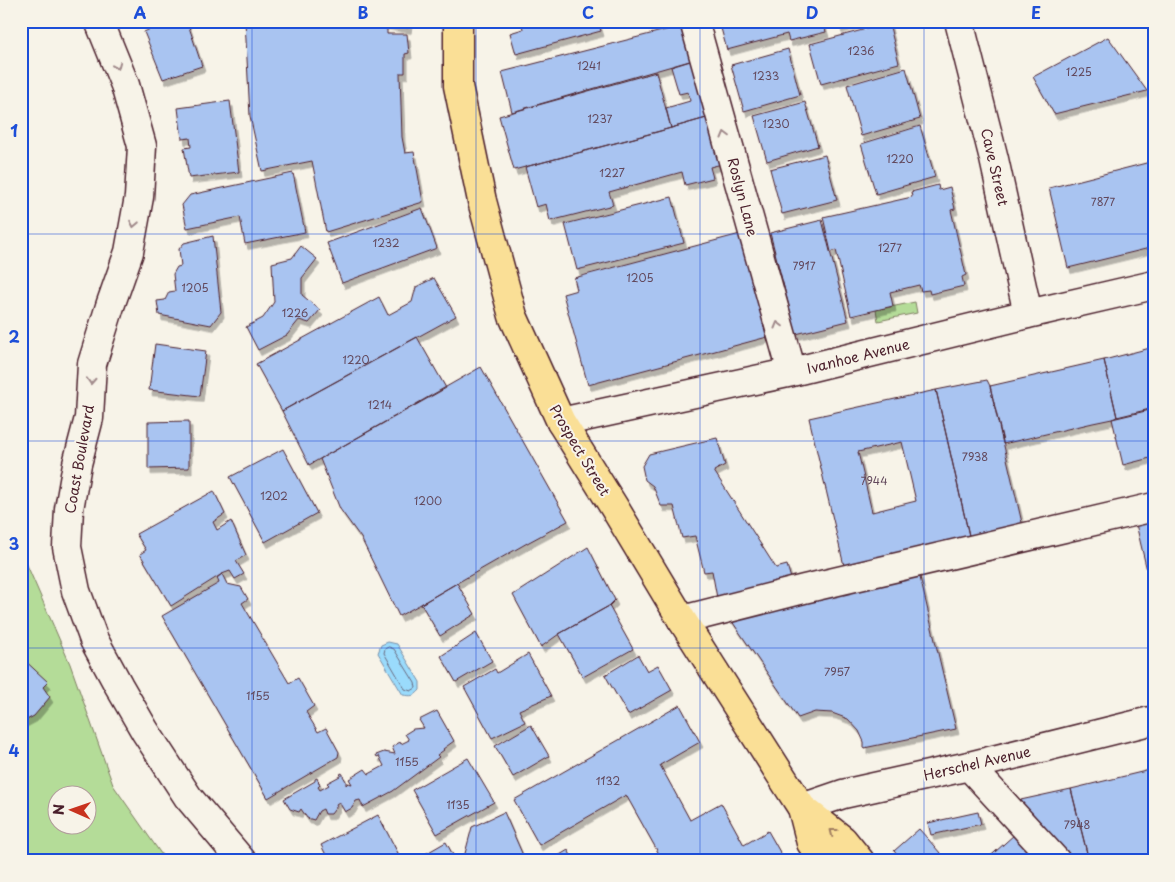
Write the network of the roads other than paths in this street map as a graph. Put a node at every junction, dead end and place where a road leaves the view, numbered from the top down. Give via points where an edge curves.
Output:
1 (99, 21) edge
2 (458, 21) edge
3 (694, 21) edge
4 (959, 21) edge
5 (1154, 285) edge
6 (1028, 314) junction
7 (792, 372) junction
8 (561, 422) junction
9 (1154, 507) edge
10 (682, 620) junction
11 (1154, 720) edge
12 (969, 766) junction
13 (802, 808) junction
14 (242, 861) edge
15 (825, 861) edge
16 (860, 861) edge
17 (1056, 861) edge

1 -> 14 street, Coast Boulevard via 124,85 142,146 139,197 129,252 92,364 89,418 68,509 67,547 76,591 94,640 145,731 188,797
2 - 8 main road, Prospect Street via 458,86 482,201 513,316
7 -> 3 street, Roslyn Lane
4 - 6 street, Cave Street
5 - 6 street, Ivanhoe Avenue
6 - 7 street, Ivanhoe Avenue
7 - 8 street, Ivanhoe Avenue
8 - 10 main road, Prospect Street
9 - 10 street
10 - 13 main road, Prospect Street
11 - 12 street, Herschel Avenue
12 - 13 street, Herschel Avenue via 844,794
12 - 17 street
13 - 15 main road, Prospect Street via 812,843
16 -> 13 main road, Prospect Street via 843,840

